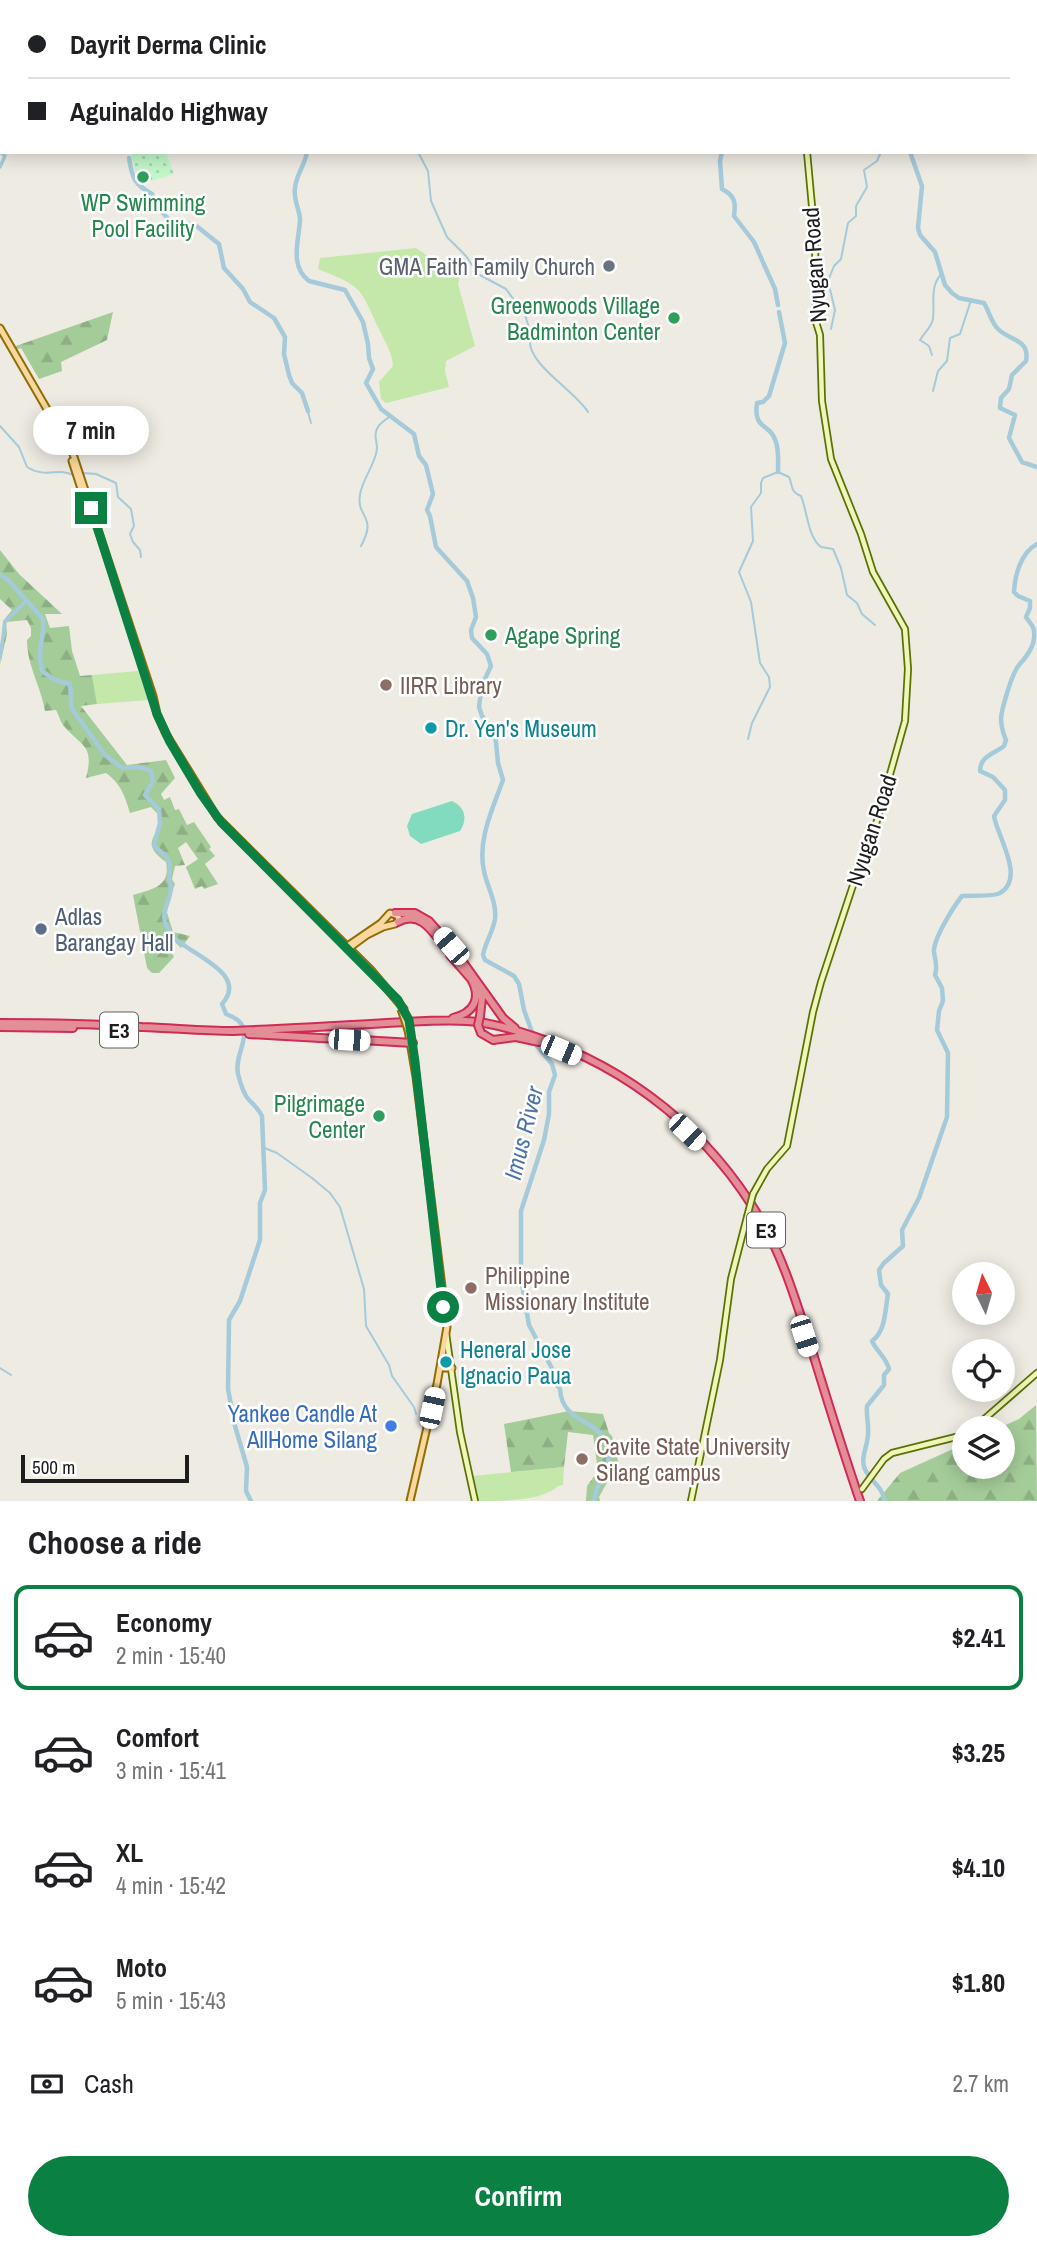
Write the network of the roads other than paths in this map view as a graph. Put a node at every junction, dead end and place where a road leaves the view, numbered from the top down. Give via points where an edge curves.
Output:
1 (807, 154) edge
2 (0, 328) edge
3 (3, 337) edge
4 (395, 913) junction
5 (387, 917) junction
6 (395, 923) junction
7 (355, 942) junction
8 (347, 948) junction
9 (471, 979) junction
10 (423, 1021) junction
11 (0, 1025) edge
12 (249, 1032) junction
13 (522, 1034) junction
14 (412, 1043) junction
15 (446, 1332) junction
16 (440, 1367) junction
17 (452, 1368) junction
18 (1037, 1373) edge
19 (988, 1416) edge
20 (952, 1438) edge
21 (862, 1489) dead end
22 (410, 1501) edge
23 (474, 1501) edge
24 (691, 1501) edge
25 (858, 1501) edge

1 - 24 main road, Nyugan Road, bridge via 825,426 831,459 873,572 905,629 907,704 876,824 821,982 787,1146 767,1168 753,1194 731,1275 721,1357
2 - 3 main road
3 - 8 main road via 73,454 166,734 217,817
4 - 5 main road
4 - 6 main road
4 - 13 highway via 415,913 428,920 504,1019
5 - 6 main road via 388,923
5 - 7 main road
6 - 7 main road
6 - 9 highway via 410,917 421,920
7 - 8 main road
8 - 14 main road, bridge via 392,993
9 - 10 highway via 477,996 469,1011
9 - 13 highway, bridge via 482,995 481,1033 493,1040
10 - 12 highway, E3
10 - 13 highway, E3 via 471,1021
11 - 12 highway, E3
12 - 13 highway, E3 via 465,1024
12 - 14 highway
13 - 25 highway, E3 via 598,1067 647,1097 699,1143 739,1192 788,1287
14 - 15 main road
15 - 16 main road
15 - 17 main road
16 - 17 main road
16 - 22 main road
17 - 23 main road
18 - 19 main road
20 - 21 main road via 895,1451

